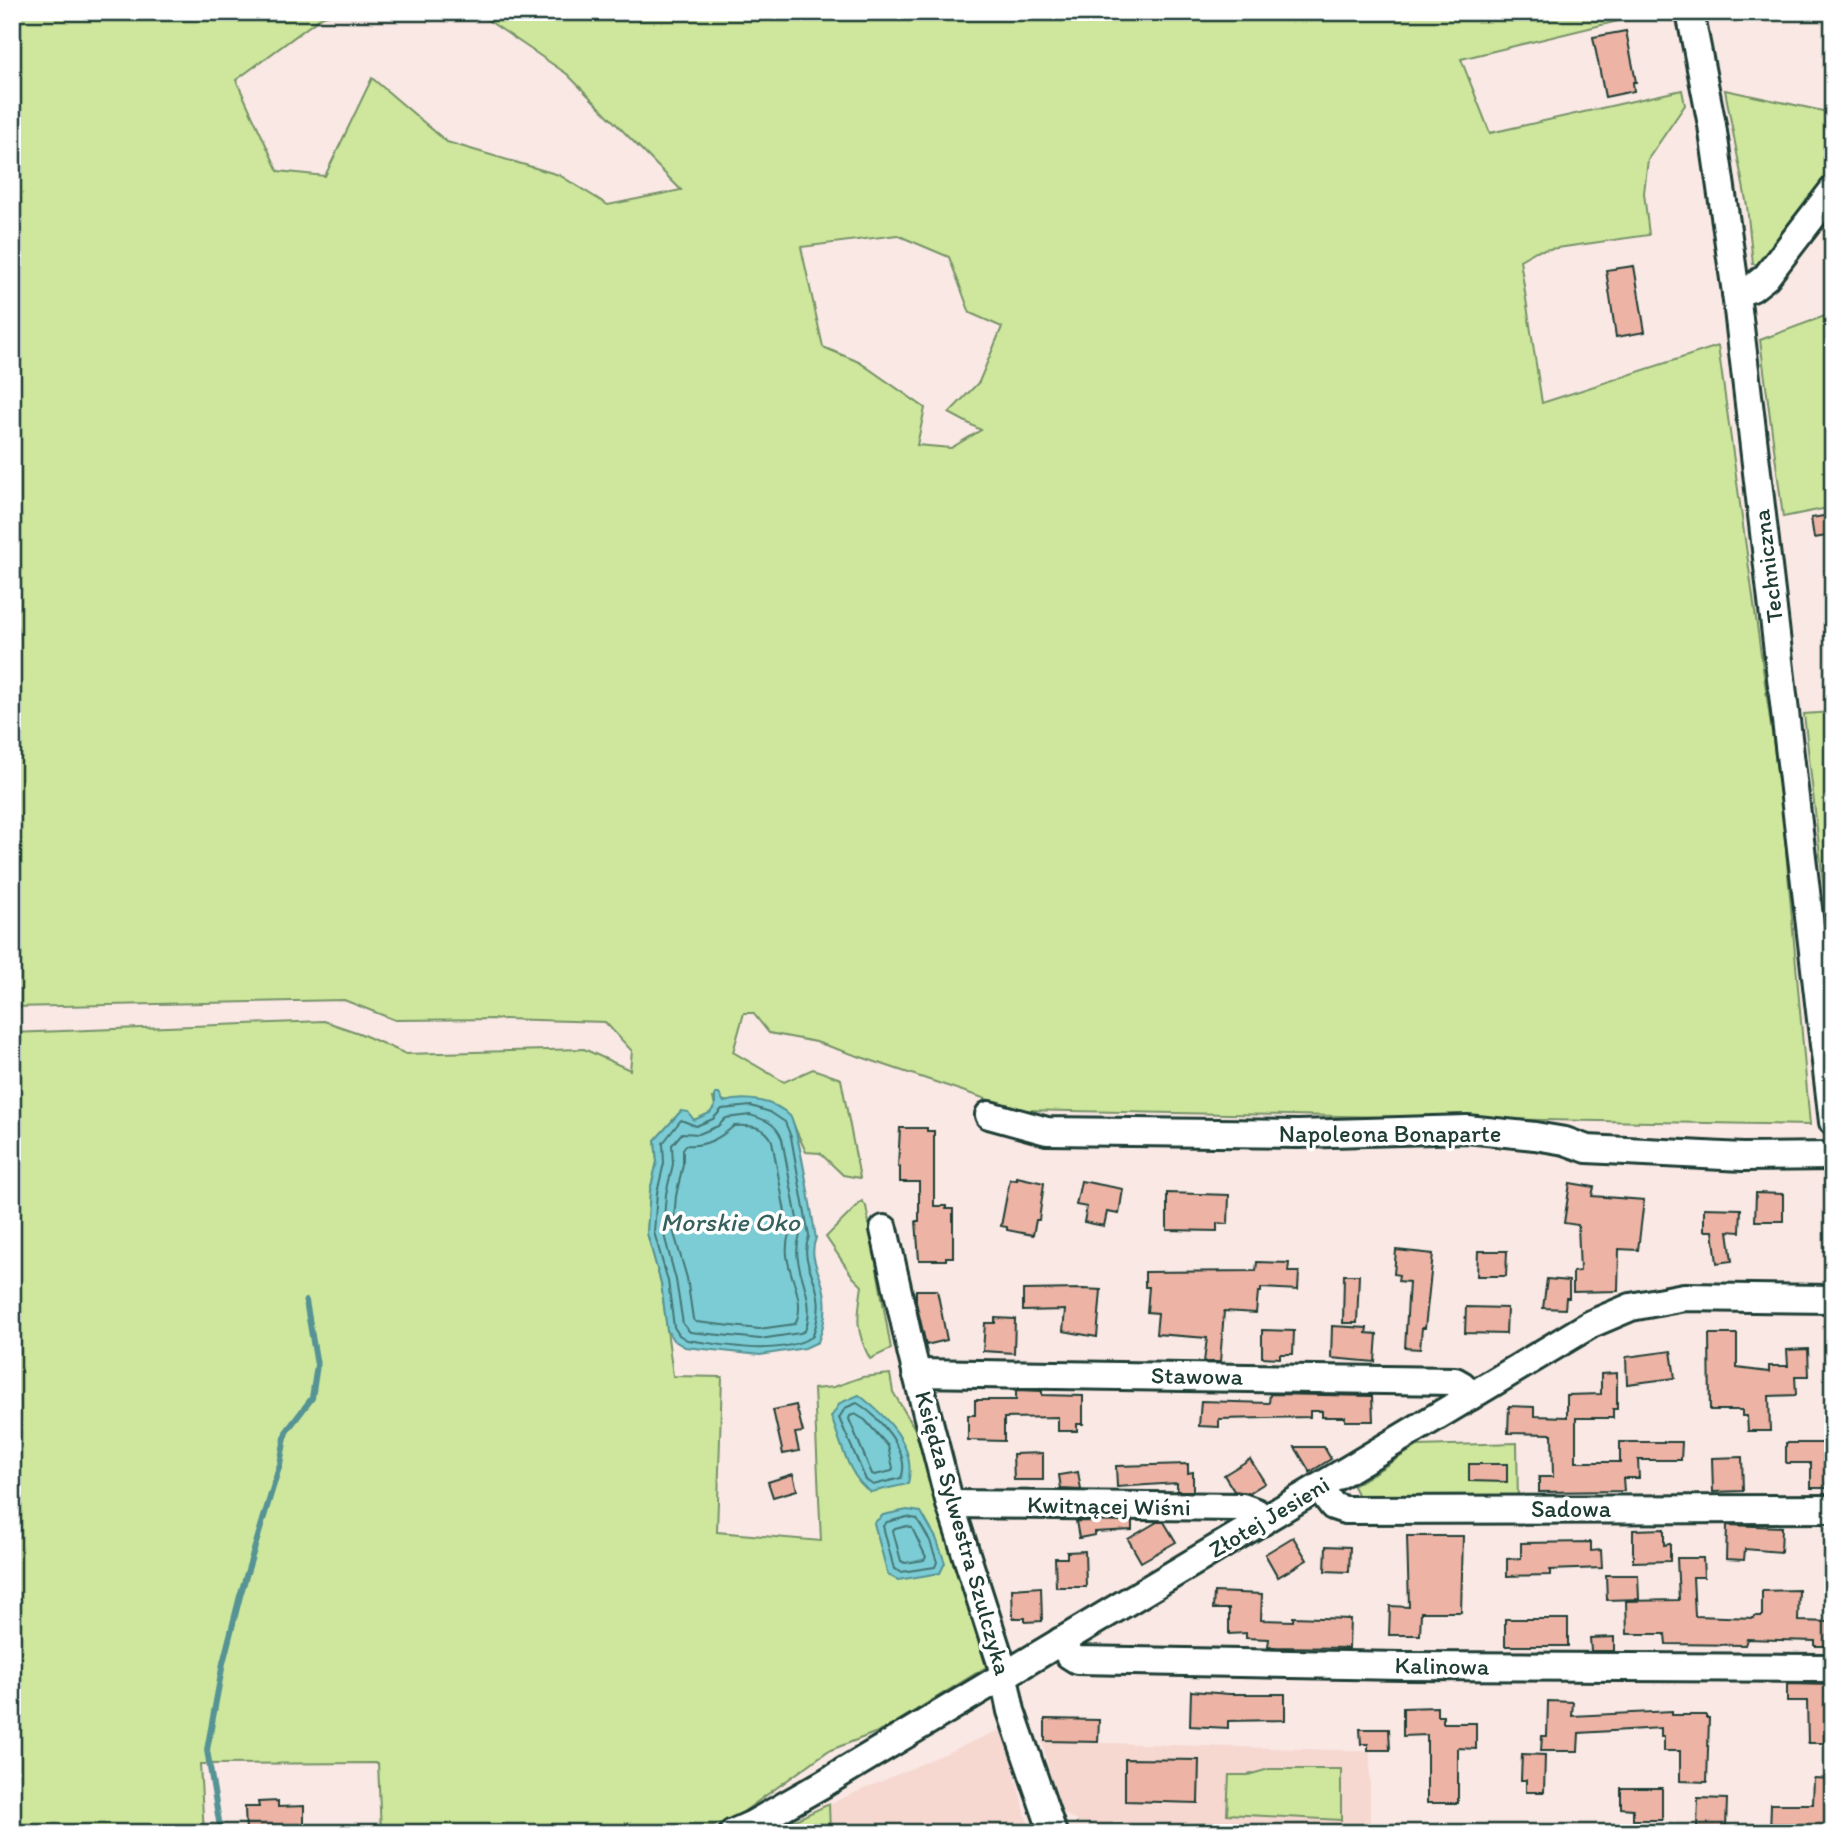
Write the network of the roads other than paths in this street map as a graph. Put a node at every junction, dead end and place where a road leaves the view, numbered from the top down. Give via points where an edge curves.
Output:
1 (1690, 12) edge
2 (1833, 190) edge
3 (1736, 293) junction
4 (989, 1115) dead end
5 (1833, 1122) edge
6 (1833, 1157) edge
7 (884, 1229) dead end
8 (1833, 1299) edge
9 (916, 1373) junction
10 (1471, 1396) junction
11 (1319, 1487) junction
12 (950, 1504) junction
13 (1833, 1509) edge
14 (1262, 1522) junction
15 (1061, 1641) junction
16 (1833, 1668) edge
17 (1005, 1674) junction
18 (733, 1833) edge
19 (1053, 1833) edge
20 (1068, 1833) edge

1 - 3 street, Techniczna
2 - 3 street via 1766,277
3 - 5 street, Techniczna
4 - 6 street, Napoleona Bonaparte via 1047,1130 1298,1135 1467,1129 1535,1136 1587,1149
7 - 9 street, Księdza Sylwestra Szulczyka
8 - 10 street, Złotej Jesieni via 1684,1297 1631,1307 1591,1324
9 - 10 street, Stawowa via 1454,1381
9 - 12 street, Księdza Sylwestra Szulczyka
10 - 11 street, Złotej Jesieni
11 - 13 street, Sadowa via 1333,1506 1345,1510
11 - 14 street, Złotej Jesieni
12 - 14 street, Kwitnącej Wiśni via 1242,1507 1256,1512
12 - 17 street, Księdza Sylwestra Szulczyka
14 - 15 street, Złotej Jesieni
15 - 16 street, Kalinowa via 1077,1660
15 - 17 street, Złotej Jesieni
17 - 18 street, Złotej Jesieni
17 - 19 street, Księdza Sylwestra Szulczyka via 1012,1711
19 - 20 street

